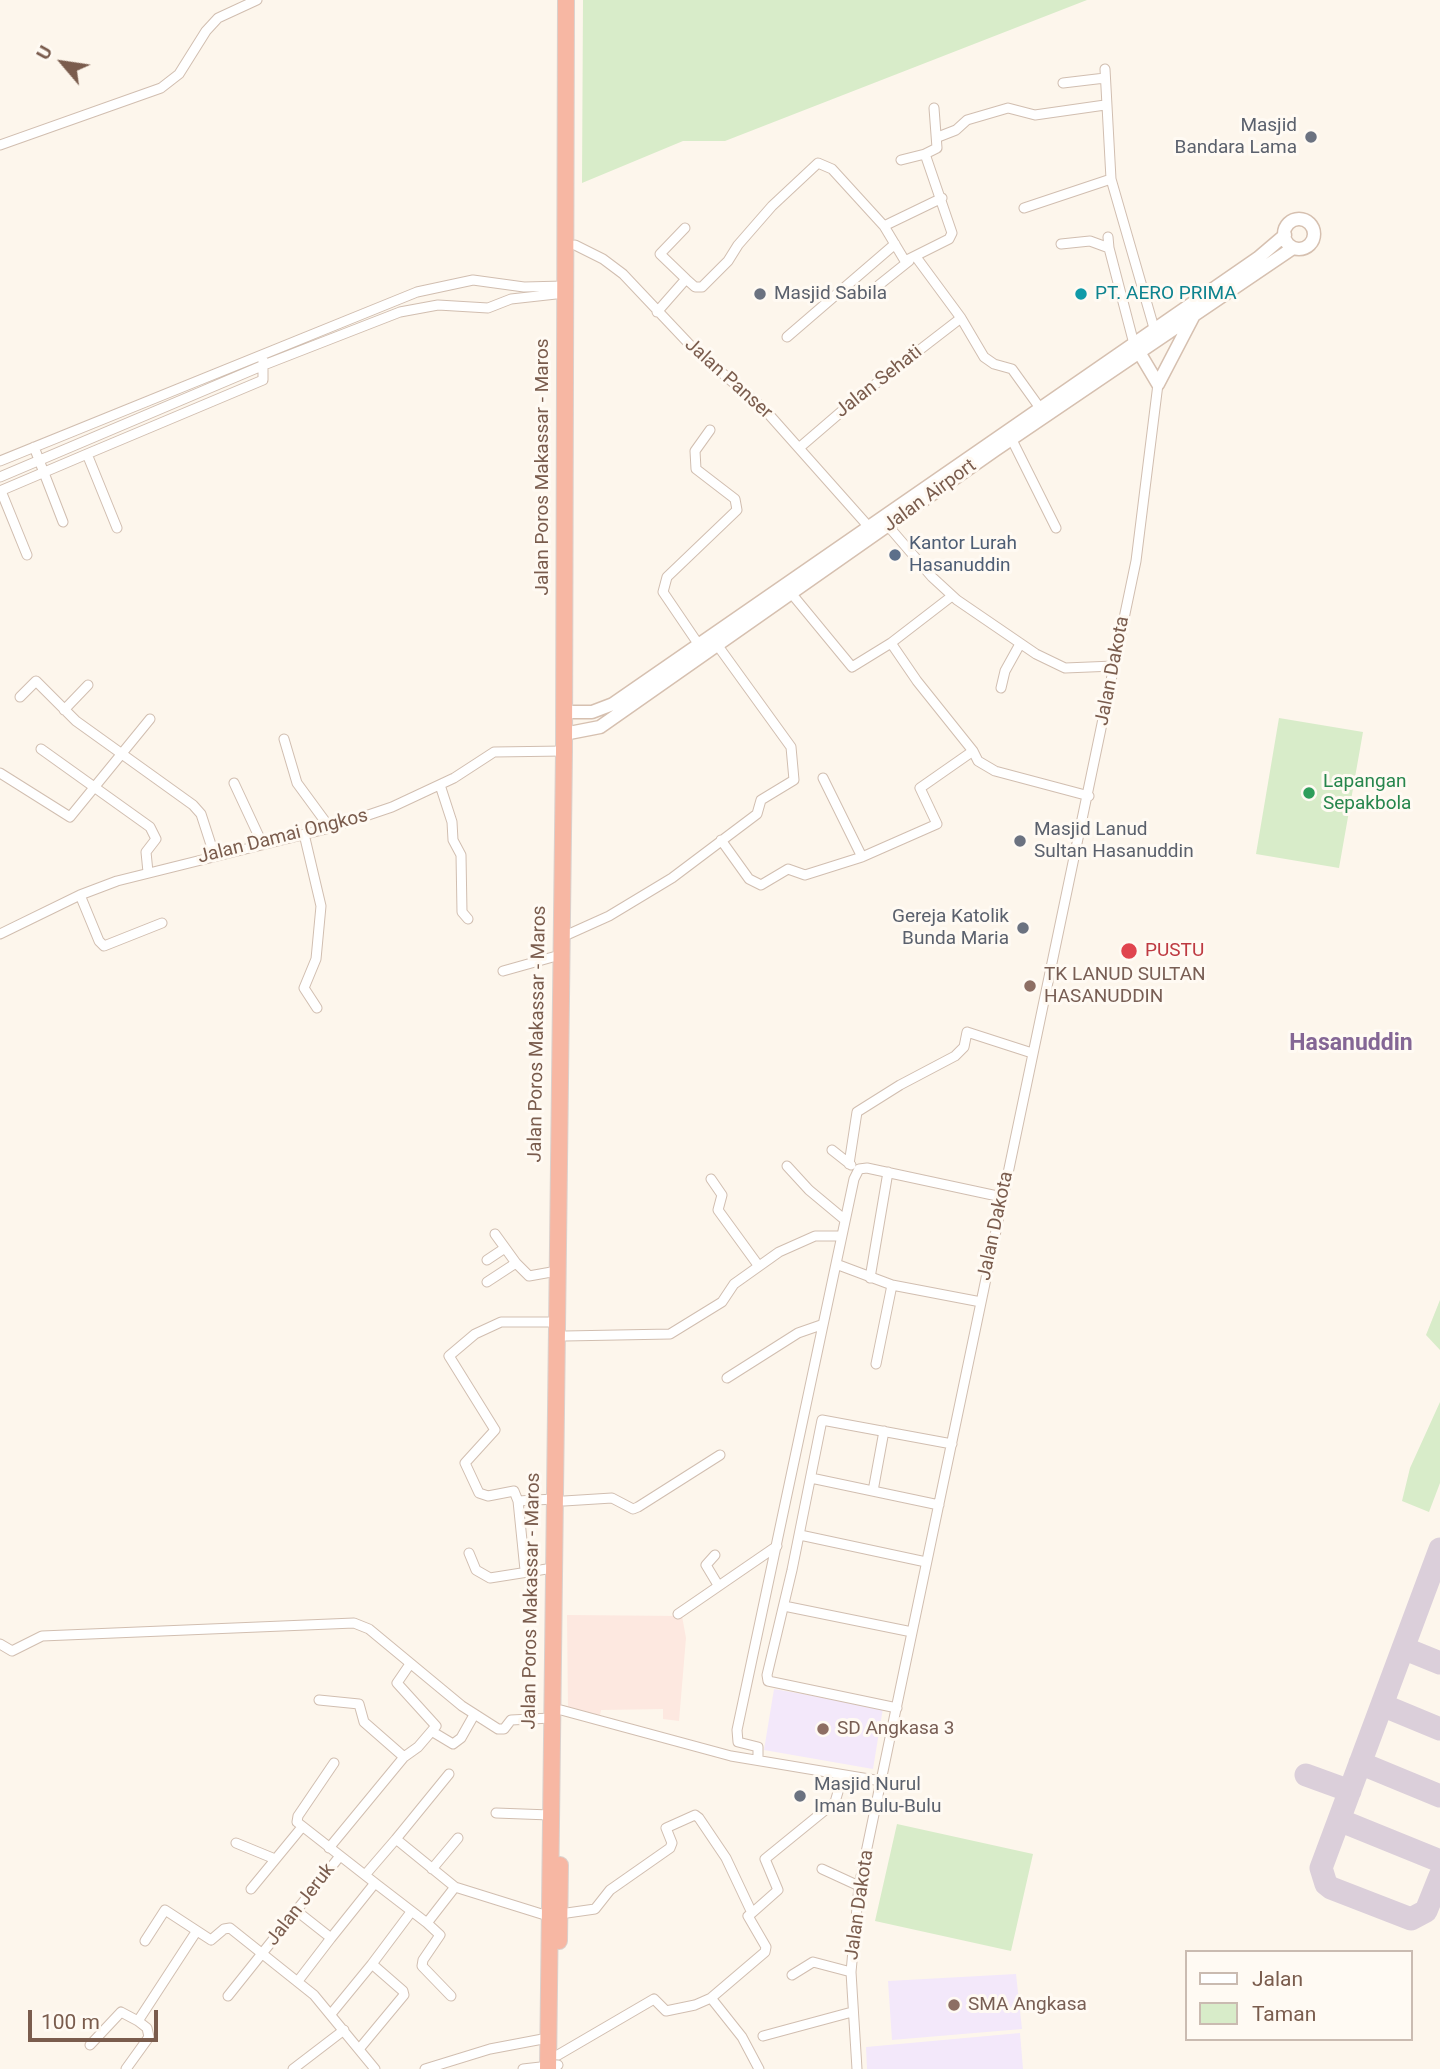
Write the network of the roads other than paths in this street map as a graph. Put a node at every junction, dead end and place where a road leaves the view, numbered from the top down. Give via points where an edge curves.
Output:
1 (257, 0) edge
2 (566, 0) edge
3 (576, 0) edge
4 (1063, 83) dead end
5 (1105, 105) junction
6 (934, 108) dead end
7 (938, 137) junction
8 (0, 145) edge
9 (925, 154) junction
10 (901, 160) dead end
11 (1111, 179) junction
12 (942, 198) junction
13 (1024, 208) dead end
14 (884, 226) junction
15 (685, 228) dead end
16 (1285, 235) junction
17 (1108, 237) dead end
18 (895, 244) junction
19 (1060, 244) dead end
20 (575, 245) junction
21 (1110, 248) junction
22 (1293, 248) junction
23 (912, 259) junction
24 (686, 279) junction
25 (879, 285) dead end
26 (565, 289) junction
27 (1198, 298) junction
28 (657, 312) junction
29 (1194, 315) junction
30 (961, 318) junction
31 (1154, 328) junction
32 (787, 337) dead end
33 (1136, 348) junction
34 (261, 354) junction
35 (264, 365) junction
36 (1158, 384) junction
37 (169, 390) junction
38 (174, 404) junction
39 (1040, 408) junction
40 (710, 430) dead end
41 (1012, 440) junction
42 (993, 446) junction
43 (34, 447) junction
44 (799, 448) junction
45 (87, 454) junction
46 (40, 459) junction
47 (0, 461) edge
48 (43, 472) junction
49 (0, 477) edge
50 (0, 491) edge
51 (63, 522) dead end
52 (869, 527) junction
53 (888, 527) junction
54 (1056, 527) dead end
55 (117, 528) dead end
56 (856, 543) junction
57 (27, 555) dead end
58 (791, 593) junction
59 (952, 596) junction
60 (891, 643) junction
61 (1020, 644) junction
62 (699, 645) junction
63 (718, 646) junction
64 (1114, 666) junction
65 (88, 685) dead end
66 (1001, 688) dead end
67 (644, 689) junction
68 (20, 696) dead end
69 (64, 710) junction
70 (568, 712) junction
71 (150, 719) dead end
72 (568, 734) junction
73 (284, 739) dead end
74 (41, 749) dead end
75 (564, 751) junction
76 (973, 751) junction
77 (121, 754) junction
78 (0, 773) edge
79 (823, 778) dead end
80 (233, 783) dead end
81 (440, 785) junction
82 (97, 787) junction
83 (1089, 796) junction
84 (330, 828) junction
85 (304, 834) junction
86 (721, 840) junction
87 (262, 843) junction
88 (214, 854) junction
89 (862, 857) junction
90 (148, 872) junction
91 (80, 895) junction
92 (468, 919) dead end
93 (162, 923) dead end
94 (0, 934) edge
95 (569, 934) junction
96 (560, 955) junction
97 (503, 971) dead end
98 (317, 1008) dead end
99 (1032, 1053) junction
100 (832, 1150) dead end
101 (849, 1164) junction
102 (787, 1166) dead end
103 (859, 1169) junction
104 (888, 1172) junction
105 (711, 1179) dead end
106 (1002, 1197) junction
107 (845, 1220) junction
108 (495, 1234) dead end
109 (841, 1236) junction
110 (505, 1248) junction
111 (487, 1260) dead end
112 (516, 1263) junction
113 (836, 1264) junction
114 (758, 1265) junction
115 (557, 1271) junction
116 (870, 1278) junction
117 (487, 1282) dead end
118 (892, 1284) junction
119 (561, 1299) junction
120 (981, 1302) junction
121 (821, 1325) junction
122 (561, 1329) junction
123 (876, 1364) dead end
124 (727, 1378) dead end
125 (884, 1431) junction
126 (952, 1444) junction
127 (720, 1455) dead end
128 (811, 1478) junction
129 (873, 1491) junction
130 (559, 1500) junction
131 (518, 1501) junction
132 (939, 1505) junction
133 (800, 1535) junction
134 (776, 1546) junction
135 (469, 1553) dead end
136 (715, 1555) dead end
137 (926, 1562) junction
138 (553, 1568) junction
139 (525, 1570) junction
140 (718, 1585) junction
141 (784, 1606) junction
142 (678, 1614) dead end
143 (912, 1632) junction
144 (0, 1644) edge
145 (410, 1664) junction
146 (319, 1700) dead end
147 (897, 1708) junction
148 (556, 1714) junction
149 (474, 1715) junction
150 (433, 1732) junction
151 (404, 1757) junction
152 (758, 1759) junction
153 (334, 1763) dead end
154 (449, 1774) dead end
155 (843, 1775) junction
156 (881, 1780) junction
157 (496, 1813) dead end
158 (550, 1815) junction
159 (302, 1827) junction
160 (458, 1838) dead end
161 (396, 1839) junction
162 (236, 1843) dead end
163 (329, 1848) junction
164 (340, 1856) junction
165 (275, 1859) junction
166 (432, 1869) junction
167 (822, 1869) dead end
168 (365, 1875) junction
169 (375, 1883) junction
170 (859, 1886) junction
171 (456, 1887) junction
172 (251, 1889) dead end
173 (298, 1912) junction
174 (411, 1912) junction
175 (752, 1913) junction
176 (554, 1915) junction
177 (427, 1923) junction
178 (196, 1932) junction
179 (331, 1938) junction
180 (145, 1941) dead end
181 (263, 1954) junction
182 (372, 1964) junction
183 (852, 1972) junction
184 (792, 1975) dead end
185 (298, 1981) junction
186 (228, 1996) dead end
187 (451, 1996) dead end
188 (711, 1998) junction
189 (852, 2012) junction
190 (331, 2014) junction
191 (138, 2021) junction
192 (344, 2030) junction
193 (763, 2036) dead end
194 (548, 2038) junction
195 (90, 2045) dead end
196 (360, 2048) junction
197 (554, 2065) edge
198 (126, 2069) edge
199 (293, 2069) edge
200 (375, 2069) edge
201 (425, 2069) edge
202 (523, 2069) edge
203 (759, 2069) edge
204 (857, 2069) edge

1 - 8 street via 218,18 179,74 161,88
2 - 26 highway, Jalan Poros Makassar - Maros
3 - 20 highway, Jalan Poros Makassar - Maros
4 - 5 street via 1105,74
5 - 7 street via 1035,115 1008,108 967,120
5 - 11 street
6 - 7 street
7 - 9 street via 936,150
9 - 10 street
9 - 12 street
11 - 13 street
11 - 31 street
12 - 14 street
12 - 23 street via 951,237
14 - 18 street
14 - 24 street via 832,169 818,163 772,206 702,287
15 - 24 street via 660,254
16 - 22 street
16 - 22 street via 1294,221 1310,224 1314,233 1311,244
16 - 27 street, Jalan Airport
17 - 21 street
18 - 23 street via 903,259
18 - 32 street
19 - 21 street via 1090,241
20 - 28 street, Jalan Panser via 612,265
20 - 70 highway, Jalan Poros Makassar - Maros
21 - 33 street
22 - 29 street, Jalan Airport
23 - 25 street
23 - 30 street
24 - 28 street
26 - 34 street via 472,280 455,283 417,292
26 - 35 street via 488,308 422,307
26 - 70 highway, Jalan Poros Makassar - Maros
27 - 29 street
27 - 31 street, Jalan Airport
28 - 44 street, Jalan Panser via 765,410
29 - 33 street, Jalan Airport
29 - 36 street
30 - 39 street via 984,357 1012,369
30 - 44 street, Jalan Sehati
31 - 33 street, Jalan Airport
33 - 36 street
33 - 39 street, Jalan Airport
33 - 41 street, Jalan Airport
34 - 35 street
34 - 37 street
35 - 38 street
35 - 45 street via 263,380
36 - 64 street, Jalan Dakota via 1136,561
37 - 38 street
37 - 43 street
38 - 46 street
39 - 42 street, Jalan Airport
40 - 62 street via 695,451 696,470 735,499 737,510 667,577 663,592
41 - 42 street, Jalan Airport
41 - 54 street
42 - 52 street, Jalan Airport
42 - 53 street, Jalan Airport
43 - 46 street
43 - 47 street
44 - 52 street, Jalan Panser
45 - 48 street
45 - 55 street
46 - 48 street
46 - 49 street
48 - 50 street
48 - 51 street
50 - 57 street
52 - 56 street, Jalan Airport
53 - 56 street, Jalan Airport
53 - 59 street
56 - 58 street, Jalan Airport
56 - 62 street, Jalan Airport
58 - 60 street via 852,667
58 - 63 street, Jalan Airport
59 - 60 street
59 - 61 street
60 - 76 street
61 - 64 street via 1065,668
61 - 66 street
62 - 67 street, Jalan Airport
63 - 67 street, Jalan Airport
63 - 86 street via 791,747 794,774 787,786 761,800 757,814
64 - 83 street, Jalan Dakota
65 - 69 street
67 - 70 street, Jalan Airport via 601,709
67 - 72 street, Jalan Airport via 593,731
68 - 69 street via 36,681
69 - 77 street
70 - 72 highway, Jalan Poros Makassar - Maros
71 - 77 street
72 - 75 highway, Jalan Poros Makassar - Maros
72 - 95 highway, Jalan Poros Makassar - Maros
73 - 84 street via 297,783
74 - 82 street
75 - 81 street, Jalan Damai Ongkos via 494,752
75 - 96 highway, Jalan Poros Makassar - Maros
76 - 83 street via 978,761 995,771
76 - 89 street via 920,788 937,824
77 - 82 street
77 - 88 street via 199,811
78 - 82 street via 66,817 74,815
79 - 89 street
80 - 87 street
81 - 84 street, Jalan Damai Ongkos
81 - 92 street via 461,855 462,912
82 - 90 street via 150,827 156,839 146,852
83 - 99 street, Jalan Dakota
84 - 85 street, Jalan Damai Ongkos
85 - 87 street, Jalan Damai Ongkos
85 - 98 street via 321,905 316,959 304,988
86 - 89 street via 749,879 761,885 788,869 805,875
86 - 95 street via 651,892
87 - 88 street, Jalan Damai Ongkos
88 - 90 street, Jalan Damai Ongkos
90 - 91 street, Jalan Damai Ongkos
91 - 93 street via 104,946
91 - 94 street, Jalan Damai Ongkos
95 - 119 highway, Jalan Poros Makassar - Maros
96 - 97 street
96 - 115 highway, Jalan Poros Makassar - Maros
99 - 101 street via 967,1032 964,1047 956,1056 857,1112
99 - 106 street, Jalan Dakota
100 - 101 street
101 - 103 street
102 - 107 street
103 - 104 street
103 - 107 street
104 - 106 street
104 - 116 street
105 - 114 street via 722,1195 718,1210
106 - 120 street, Jalan Dakota
107 - 109 street
108 - 110 street
109 - 113 street
109 - 114 street via 805,1240
110 - 111 street
110 - 112 street
112 - 115 street via 529,1276
112 - 117 street
113 - 116 street
113 - 121 street
114 - 122 street via 734,1284 722,1302 670,1334
115 - 119 highway, Jalan Poros Makassar - Maros
116 - 118 street
118 - 120 street
118 - 123 street
119 - 122 highway, Jalan Poros Makassar - Maros
120 - 126 street, Jalan Dakota
121 - 124 street via 798,1333
121 - 134 street
122 - 130 highway, Jalan Poros Makassar - Maros
122 - 131 street via 501,1322 449,1356 495,1430 465,1463 483,1496 514,1491
125 - 126 street
125 - 128 street via 824,1419
125 - 129 street
126 - 132 street, Jalan Dakota
127 - 130 street via 633,1509 612,1499
128 - 129 street
128 - 133 street
129 - 132 street
130 - 131 street
130 - 138 highway, Jalan Poros Makassar - Maros
130 - 148 highway, Jalan Poros Makassar - Maros
131 - 139 street
132 - 137 street, Jalan Dakota
133 - 137 street
133 - 141 street
134 - 140 street
134 - 152 street via 737,1730 738,1742 758,1747
135 - 139 street via 483,1576 496,1578
136 - 140 street via 706,1565
137 - 143 street, Jalan Dakota
138 - 139 street
138 - 148 highway, Jalan Poros Makassar - Maros
140 - 142 street
141 - 143 street
141 - 147 street via 768,1681
143 - 147 street, Jalan Dakota
144 - 145 street via 15,1651 42,1636 354,1623 369,1629
145 - 149 street
145 - 150 street via 397,1683 434,1723
146 - 151 street via 359,1704 364,1722
147 - 156 street, Jalan Dakota
148 - 149 street via 511,1720 501,1730
148 - 152 street
148 - 158 highway, Jalan Poros Makassar - Maros
148 - 176 highway, Jalan Poros Makassar - Maros
149 - 150 street via 453,1744
150 - 151 street
151 - 163 street
152 - 155 street
153 - 159 street via 298,1816
154 - 161 street
155 - 156 street
155 - 175 street via 835,1802 765,1859 778,1890
156 - 170 street, Jalan Dakota
157 - 158 street
158 - 176 highway, Jalan Poros Makassar - Maros
159 - 163 street
159 - 165 street
160 - 166 street
161 - 166 street
161 - 168 street
162 - 165 street
163 - 164 street
164 - 168 street
164 - 173 street, Jalan Jeruk
165 - 172 street
166 - 171 street
167 - 170 street
168 - 169 street
169 - 174 street
169 - 179 street
170 - 183 street, Jalan Dakota
171 - 176 street
171 - 177 street
173 - 179 street
173 - 181 street, Jalan Jeruk
174 - 177 street
174 - 182 street
175 - 176 street via 722,1851 695,1815 666,1828 670,1848 610,1890 595,1909
175 - 188 street via 748,1916 766,1950
176 - 194 highway, Jalan Poros Makassar - Maros
176 - 197 highway, Jalan Poros Makassar - Maros
177 - 187 street via 440,1935 422,1966
178 - 180 street via 165,1910
178 - 181 street via 211,1940 230,1928
178 - 191 street
179 - 185 street
181 - 185 street
181 - 186 street, Jalan Jeruk
182 - 190 street
182 - 196 street via 404,1996
183 - 184 street via 813,1962
183 - 189 street, Jalan Dakota
185 - 190 street
188 - 197 street via 666,2011 654,1998
188 - 203 street via 744,2040
189 - 193 street
189 - 204 street, Jalan Dakota
190 - 192 street
191 - 195 street via 121,2012
191 - 198 street via 149,2037
192 - 196 street
192 - 199 street
194 - 197 highway, Jalan Poros Makassar - Maros
194 - 201 street via 490,2049
196 - 200 street
197 - 202 street

